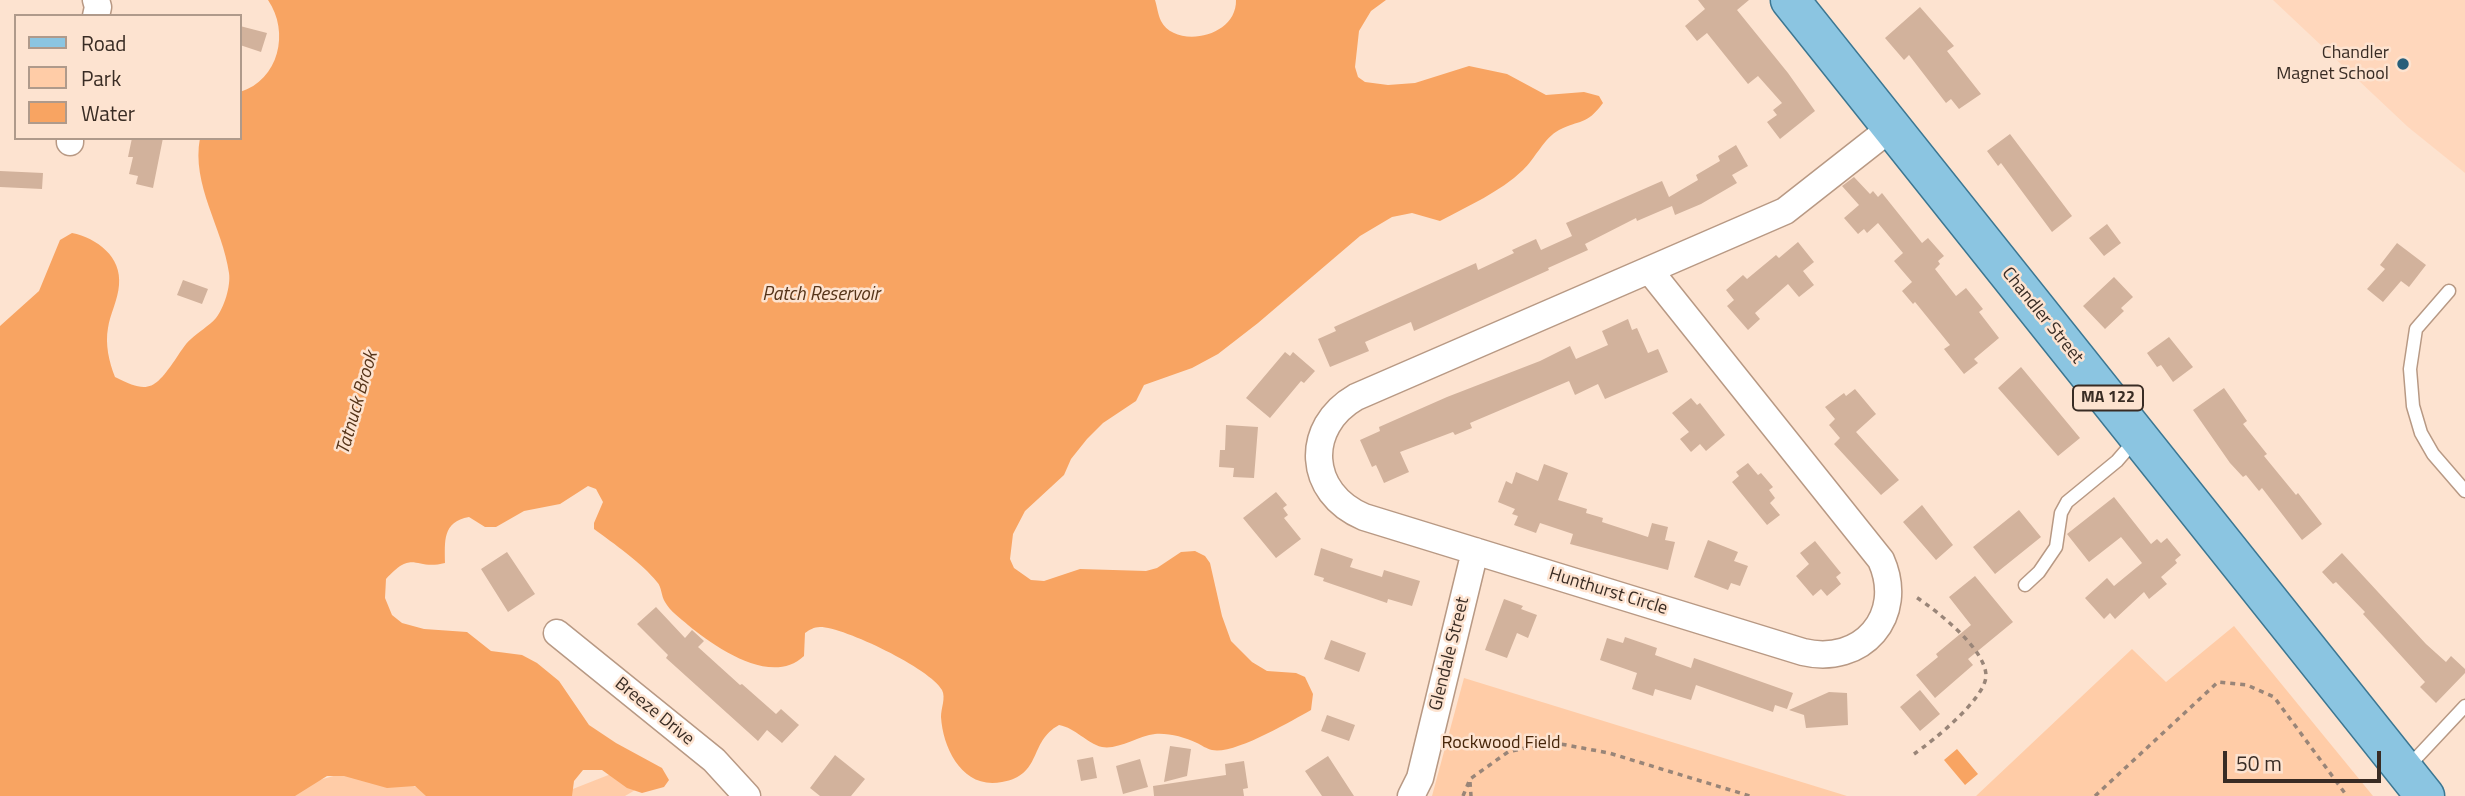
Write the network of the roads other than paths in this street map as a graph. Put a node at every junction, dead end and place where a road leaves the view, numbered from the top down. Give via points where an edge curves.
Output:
1 (1790, 0) edge
2 (1892, 127) junction
3 (1650, 271) junction
4 (2449, 291) dead end
5 (2138, 436) junction
6 (2465, 491) edge
7 (1475, 551) junction
8 (2025, 585) dead end
9 (557, 633) dead end
10 (2465, 706) edge
11 (2415, 783) edge
12 (747, 796) edge
13 (1411, 796) edge

1 - 2 main road, Chandler Street / MA 122
2 - 3 street, Hunthurst Circle via 1785,211
2 - 5 main road, Chandler Street / MA 122
3 - 7 street, Hunthurst Circle via 1356,397 1331,418 1321,438 1319,460 1325,482 1337,500 1363,517
3 - 7 street, Hunthurst Circle via 1881,560 1888,579 1888,600 1877,628 1854,649 1813,655
4 - 6 lane via 2416,329 2410,369 2413,407 2433,454
5 - 8 lane via 2117,461 2067,502 2056,547
5 - 11 main road, Chandler Street / MA 122
7 - 13 street, Glendale Street via 1420,778
9 - 12 street, Breeze Drive via 714,760
10 - 11 lane

